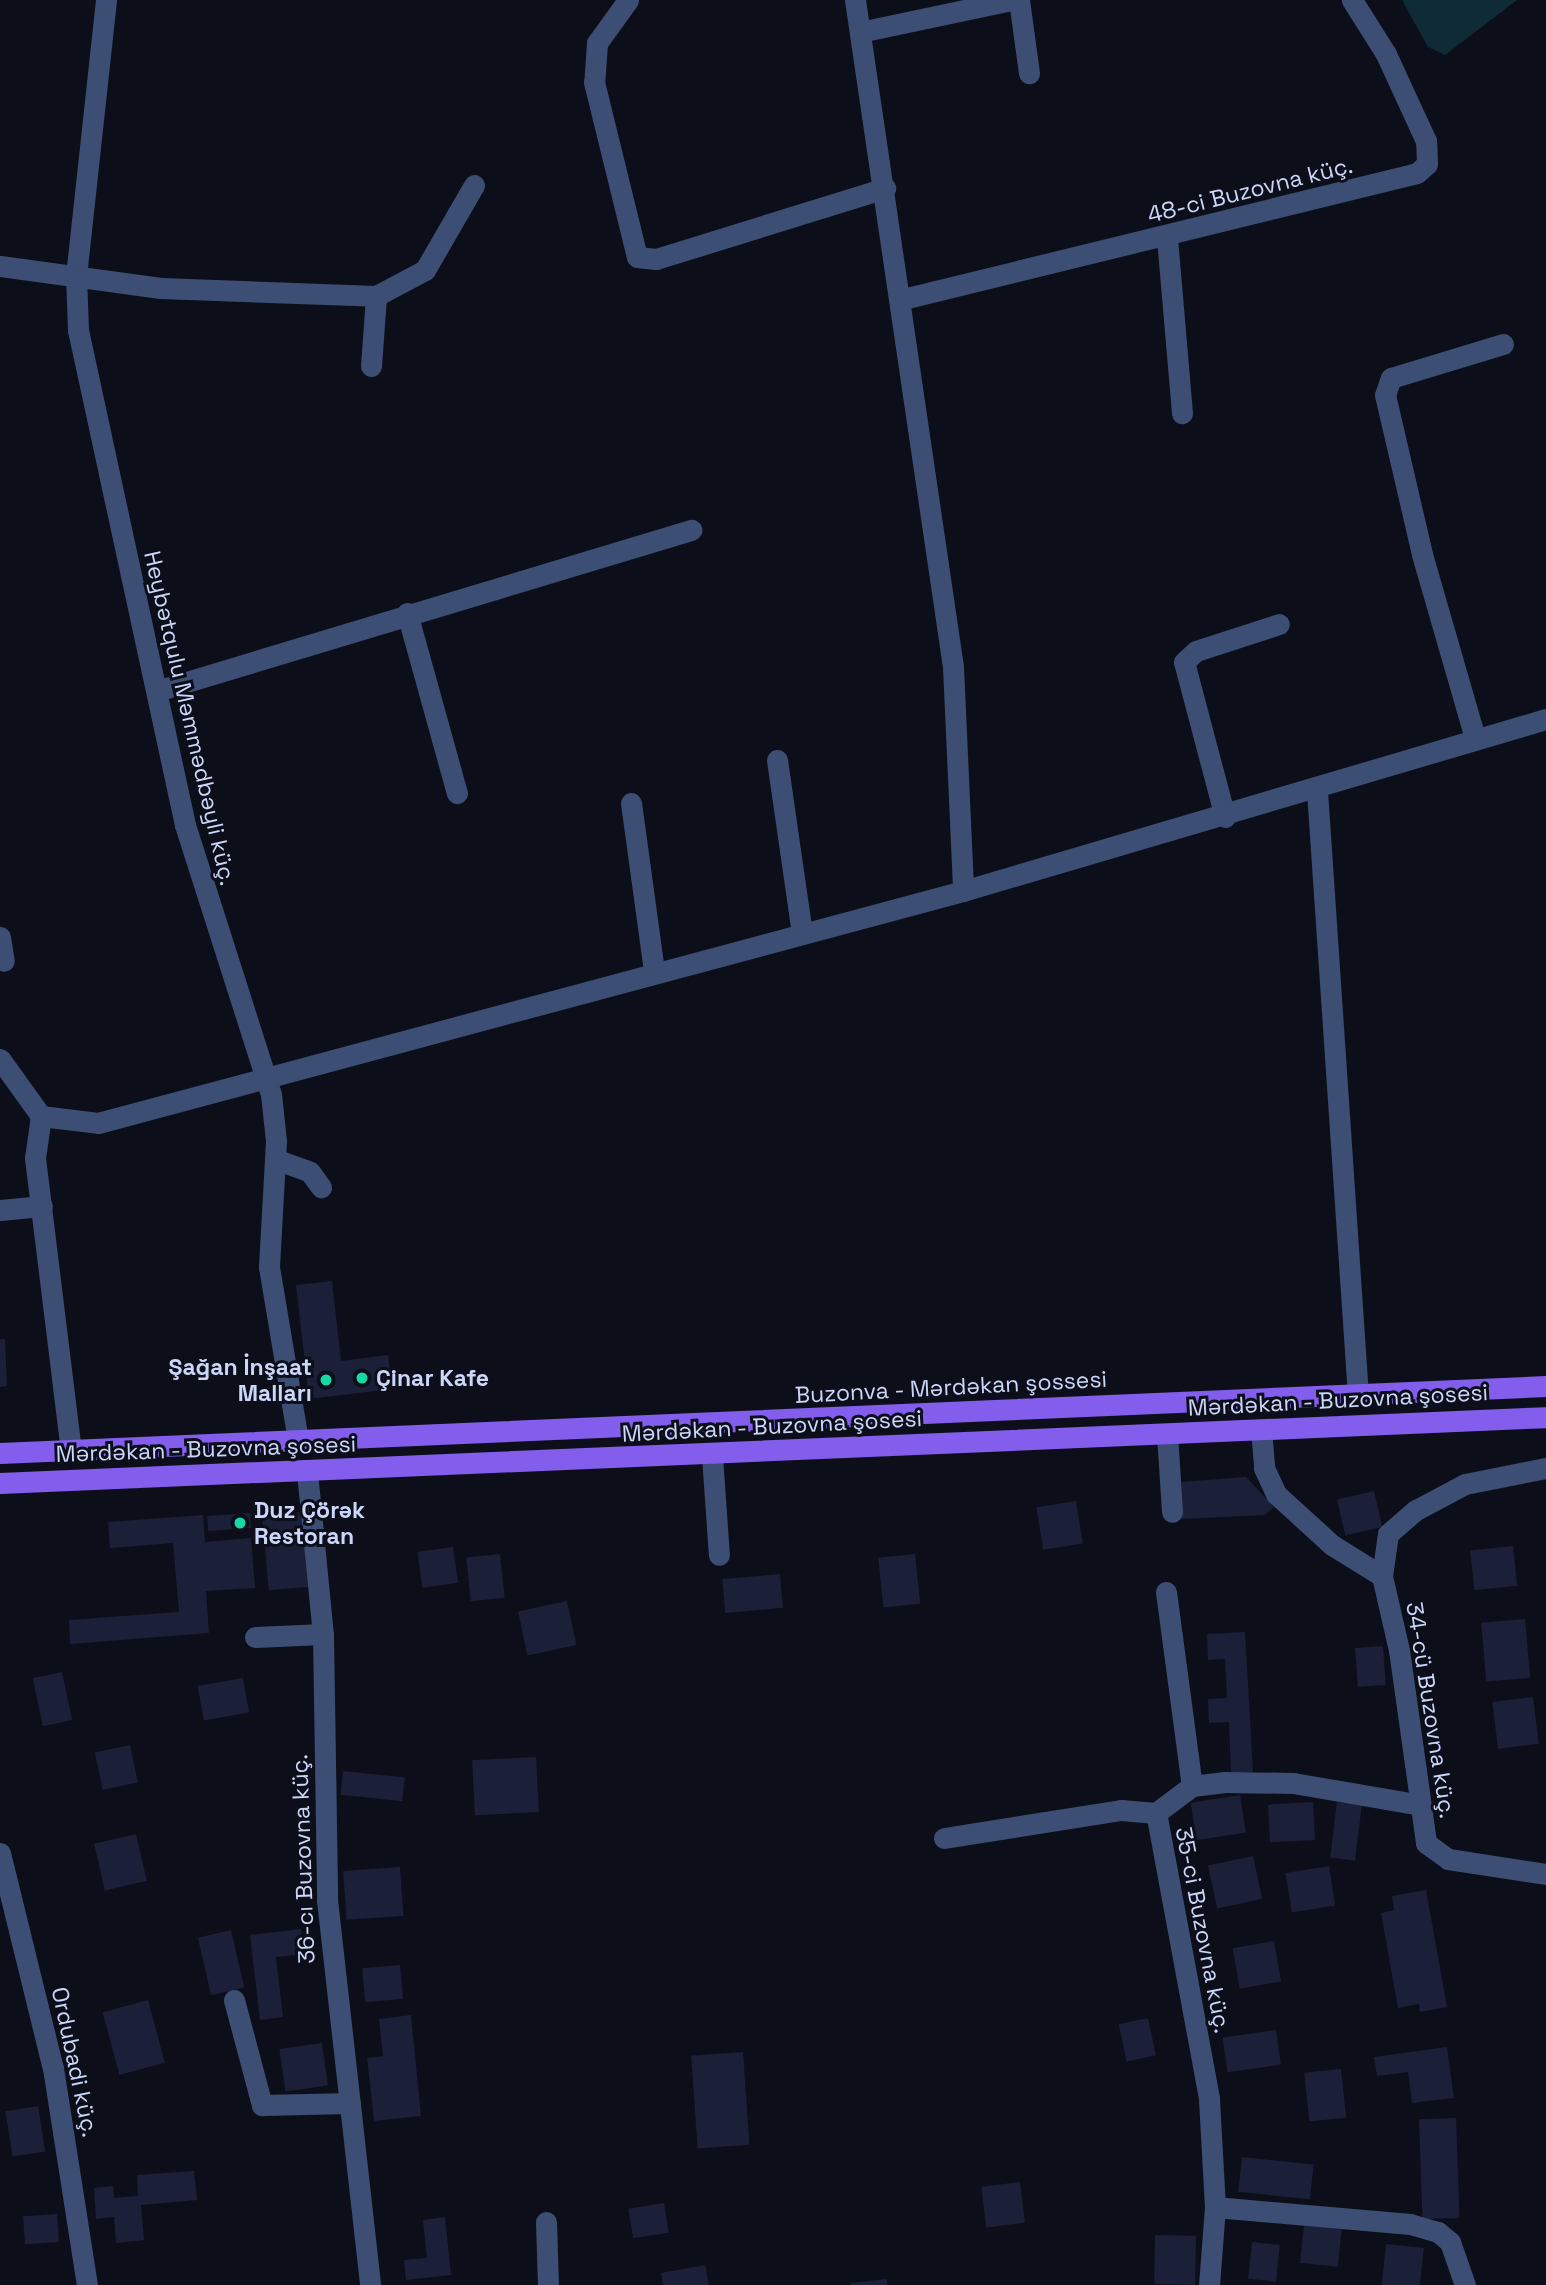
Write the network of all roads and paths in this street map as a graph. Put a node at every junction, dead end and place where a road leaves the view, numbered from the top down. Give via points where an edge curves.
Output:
1 (106, 0) edge
2 (628, 0) edge
3 (855, 0) edge
4 (1012, 0) edge
5 (1019, 0) edge
6 (1352, 0) edge
7 (860, 32) junction
8 (1029, 73) dead end
9 (474, 185) dead end
10 (885, 188) junction
11 (1167, 238) junction
12 (0, 266) edge
13 (76, 274) junction
14 (376, 296) junction
15 (903, 299) junction
16 (1503, 344) dead end
17 (371, 366) dead end
18 (1182, 413) dead end
19 (691, 530) dead end
20 (407, 613) junction
21 (1279, 624) dead end
22 (160, 690) junction
23 (1546, 719) edge
24 (1475, 738) junction
25 (777, 760) dead end
26 (1317, 791) junction
27 (457, 793) dead end
28 (631, 803) dead end
29 (1225, 817) junction
30 (963, 891) junction
31 (802, 933) junction
32 (0, 937) edge
33 (4, 961) dead end
34 (654, 972) junction
35 (0, 1059) edge
36 (266, 1077) junction
37 (41, 1116) junction
38 (275, 1159) junction
39 (321, 1187) dead end
40 (42, 1206) junction
41 (0, 1210) edge
42 (1546, 1386) edge
43 (1358, 1395) junction
44 (1546, 1417) edge
45 (1261, 1430) junction
46 (1167, 1434) junction
47 (298, 1441) junction
48 (71, 1452) junction
49 (0, 1453) edge
50 (712, 1456) junction
51 (1546, 1468) edge
52 (307, 1472) junction
53 (0, 1483) edge
54 (1172, 1512) dead end
55 (719, 1555) dead end
56 (1382, 1576) junction
57 (1166, 1592) dead end
58 (323, 1634) junction
59 (255, 1637) dead end
60 (1192, 1786) junction
61 (1416, 1804) junction
62 (1156, 1813) junction
63 (944, 1838) dead end
64 (0, 1853) edge
65 (1546, 1874) edge
66 (234, 2000) dead end
67 (350, 2104) junction
68 (1215, 2207) junction
69 (546, 2222) dead end
70 (87, 2285) edge
71 (370, 2285) edge
72 (548, 2285) edge
73 (1209, 2285) edge
74 (1465, 2285) edge

1 - 13 street, Heybətqulu Məmmədbəyli küç.
2 - 10 street via 597,43 593,65 637,257 656,259
3 - 7 street
4 - 7 street
5 - 8 street
6 - 11 street, 48-ci Buzovna küç. via 1420,129 1427,164 1401,178
7 - 10 street
9 - 14 street via 425,270
10 - 15 street
11 - 15 street, 48-ci Buzovna küç.
11 - 18 street
12 - 13 street
13 - 14 street via 161,288
13 - 22 street, Heybətqulu Məmmədbəyli küç. via 78,330 109,495
14 - 17 street
15 - 30 street via 953,667
16 - 24 street via 1391,378 1385,394 1422,554
19 - 20 street
20 - 22 street
20 - 27 street
21 - 29 street via 1196,651 1184,662
22 - 36 street, Heybətqulu Məmmədbəyli küç. via 185,825
23 - 24 street
24 - 26 street
25 - 31 street
26 - 29 street
26 - 43 street
28 - 34 street
29 - 30 street
30 - 31 street
31 - 34 street
32 - 33 street
34 - 36 street
35 - 37 street
36 - 37 street via 98,1123
36 - 38 street, Heybətqulu Məmmədbəyli küç.
37 - 40 street via 35,1135
38 - 39 street via 310,1172
38 - 47 street, Heybətqulu Məmmədbəyli küç. via 269,1267
40 - 41 street
40 - 48 street
42 - 43 main road, Buzonva - Mərdəkan şossesi
43 - 47 main road, Buzonva - Mərdəkan şossesi
44 - 45 main road, Mərdəkan - Buzovna şosesi
45 - 46 main road, Mərdəkan - Buzovna şosesi
45 - 56 street, 34-cü Buzovna küç. via 1264,1468 1276,1494 1332,1545
46 - 50 main road, Mərdəkan - Buzovna şosesi
46 - 54 street
47 - 48 main road, Mərdəkan - Buzovna şosesi
47 - 52 main road
48 - 49 main road, Mərdəkan - Buzovna şosesi
50 - 52 main road, Mərdəkan - Buzovna şosesi
50 - 55 street
51 - 56 street via 1465,1483 1416,1510 1388,1534
52 - 53 main road, Mərdəkan - Buzovna şosesi
52 - 58 street, 36-cı Buzovna küç.
56 - 61 street, 34-cü Buzovna küç. via 1399,1650
57 - 60 street
58 - 59 street
58 - 67 street, 36-cı Buzovna küç. via 327,1900
60 - 61 street via 1293,1783
60 - 62 street, 35-ci Buzovna küç.
61 - 65 street, 34-cü Buzovna küç. via 1434,1853
62 - 63 street via 1121,1810
62 - 68 street, 35-ci Buzovna küç. via 1209,2098
64 - 70 street, Ordubadi küç. via 52,2068
66 - 67 street via 262,2105
67 - 71 street, 36-cı Buzovna küç.
68 - 73 street, 35-ci Buzovna küç.
68 - 74 street via 1409,2224 1438,2232 1450,2242
69 - 72 street

